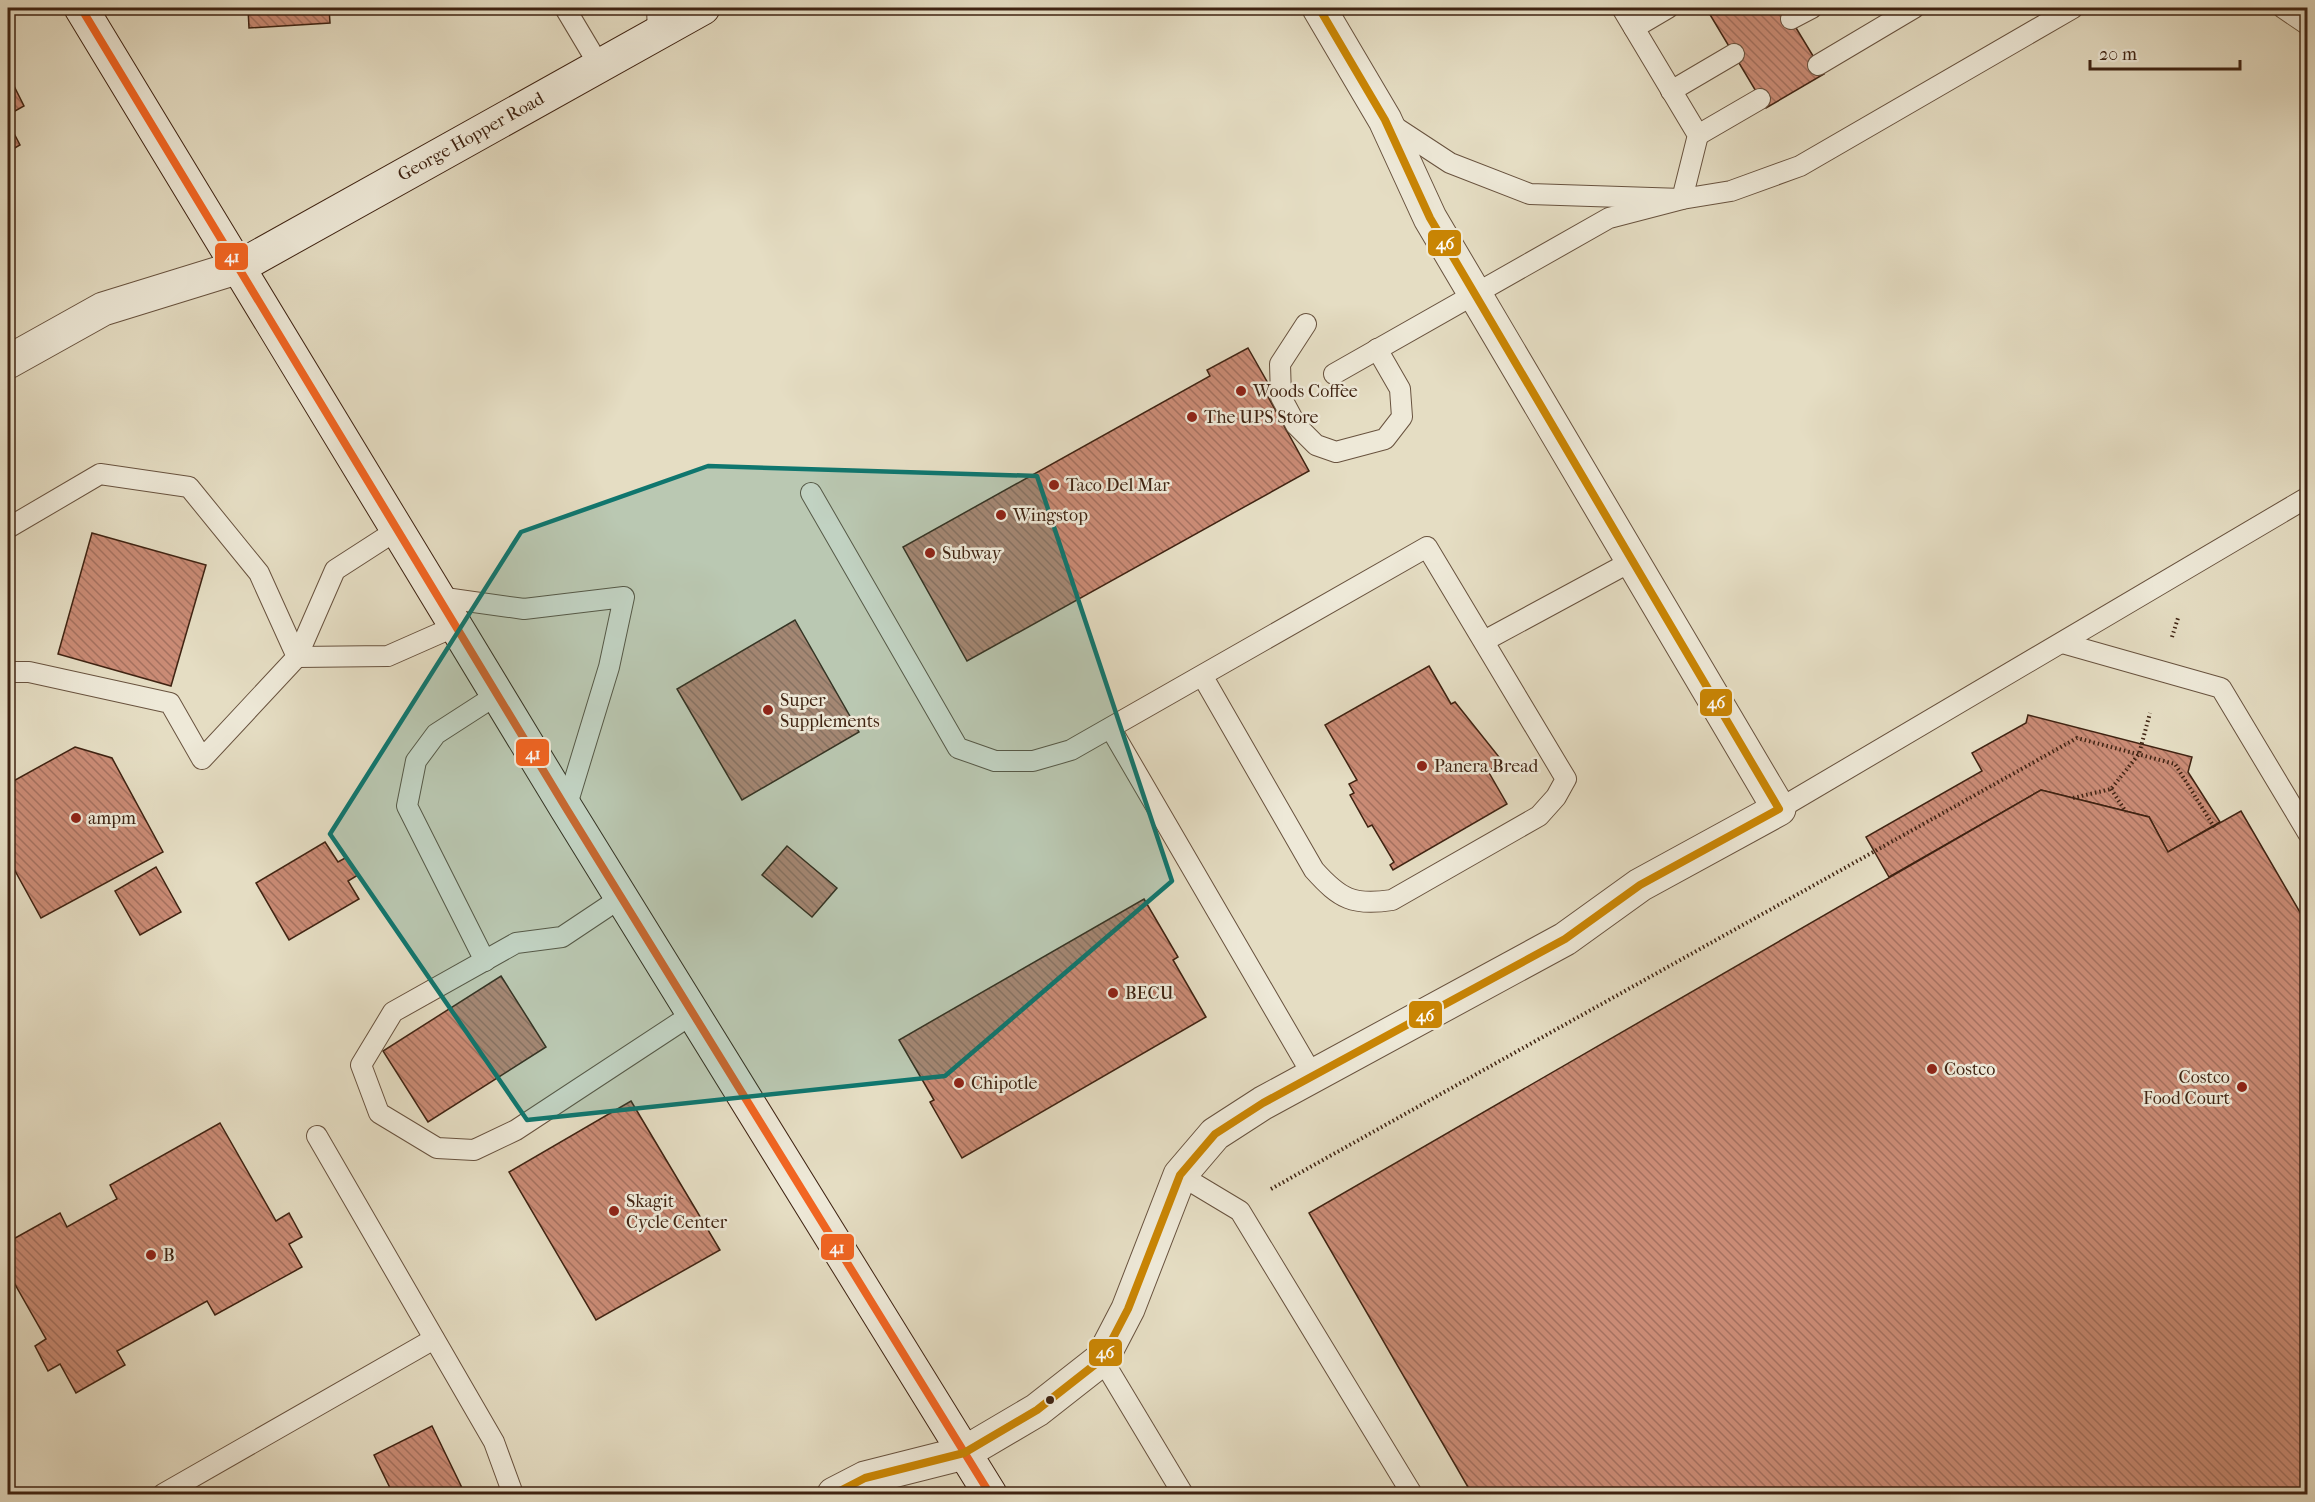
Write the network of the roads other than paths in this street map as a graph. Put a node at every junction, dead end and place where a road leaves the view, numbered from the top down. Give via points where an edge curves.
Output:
1 (81, 8) edge
2 (565, 8) edge
3 (703, 8) edge
4 (1319, 8) edge
5 (1622, 8) edge
6 (1668, 8) edge
7 (1812, 8) edge
8 (1914, 8) edge
9 (2073, 8) edge
10 (2283, 8) edge
11 (1791, 19) dead end
12 (657, 20) edge
13 (2307, 25) edge
14 (1634, 28) junction
15 (1734, 54) dead end
16 (1818, 65) dead end
17 (599, 66) junction
18 (1671, 91) junction
19 (1760, 99) dead end
20 (1385, 120) junction
21 (1698, 135) junction
22 (1682, 199) junction
23 (239, 267) junction
24 (1474, 295) junction
25 (1306, 324) dead end
26 (1377, 349) junction
27 (8, 362) edge
28 (1334, 374) dead end
29 (811, 493) dead end
30 (2307, 497) edge
31 (8, 528) edge
32 (397, 530) junction
33 (1632, 561) junction
34 (438, 597) junction
35 (456, 626) junction
36 (1484, 640) junction
37 (2061, 642) junction
38 (297, 657) junction
39 (8, 672) edge
40 (1203, 677) junction
41 (498, 694) junction
42 (1111, 729) junction
43 (566, 808) junction
44 (1779, 809) junction
45 (2307, 833) edge
46 (622, 897) junction
47 (485, 961) junction
48 (694, 1013) junction
49 (1313, 1076) junction
50 (317, 1136) dead end
51 (1180, 1175) junction
52 (434, 1339) junction
53 (1102, 1359) junction
54 (964, 1453) junction
55 (163, 1494) edge
56 (513, 1494) edge
57 (834, 1494) edge
58 (990, 1494) edge
59 (1183, 1494) edge
60 (1412, 1494) edge

1 - 23 street
2 - 17 lane
3 - 12 street, George Hopper Road
4 - 20 street
5 - 14 lane
6 - 14 lane
7 - 11 lane
8 - 16 lane
9 - 22 lane via 1800,166 1731,191
10 - 13 lane
12 - 17 street, George Hopper Road
14 - 18 lane
15 - 18 lane
17 - 23 street, George Hopper Road
18 - 21 lane
19 - 21 lane
20 - 22 lane via 1450,163 1530,194
20 - 24 street via 1430,218
21 - 22 lane
22 - 24 lane via 1609,218
23 - 27 street, George Hopper Road via 103,309
23 - 32 street
24 - 26 lane
24 - 33 street
25 - 26 lane via 1280,364 1281,397 1296,425 1316,445 1336,452 1385,439 1402,417 1400,389
26 - 28 lane
29 - 42 lane via 958,748 995,761 1033,761 1071,750
30 - 37 lane
31 - 38 lane via 100,474 189,487 259,573
32 - 34 street
32 - 38 lane via 335,570
33 - 36 lane
33 - 44 street
34 - 35 street
34 - 43 lane via 524,609 624,597 609,667
35 - 38 lane via 388,656
35 - 41 street
36 - 40 lane via 1427,547
36 - 40 lane via 1566,779 1539,816 1392,900 1371,903 1348,901 1314,870
37 - 44 lane
37 - 45 lane via 2221,688
38 - 39 lane via 202,759 170,703 29,672
40 - 42 lane
41 - 43 street
41 - 47 lane via 436,734 416,761 407,806
42 - 49 lane
43 - 46 street
44 - 49 street via 1640,885 1565,939
46 - 47 lane via 562,937 516,943
46 - 48 street
47 - 48 lane via 393,1012 361,1065 379,1113 437,1148 474,1150 516,1130
48 - 54 street
49 - 51 street via 1215,1134
50 - 52 lane
51 - 53 street via 1128,1309
51 - 60 lane via 1240,1211
52 - 55 lane
52 - 56 lane via 494,1442
53 - 54 street via 1037,1410
53 - 59 lane
54 - 57 street via 865,1478
54 - 58 street

